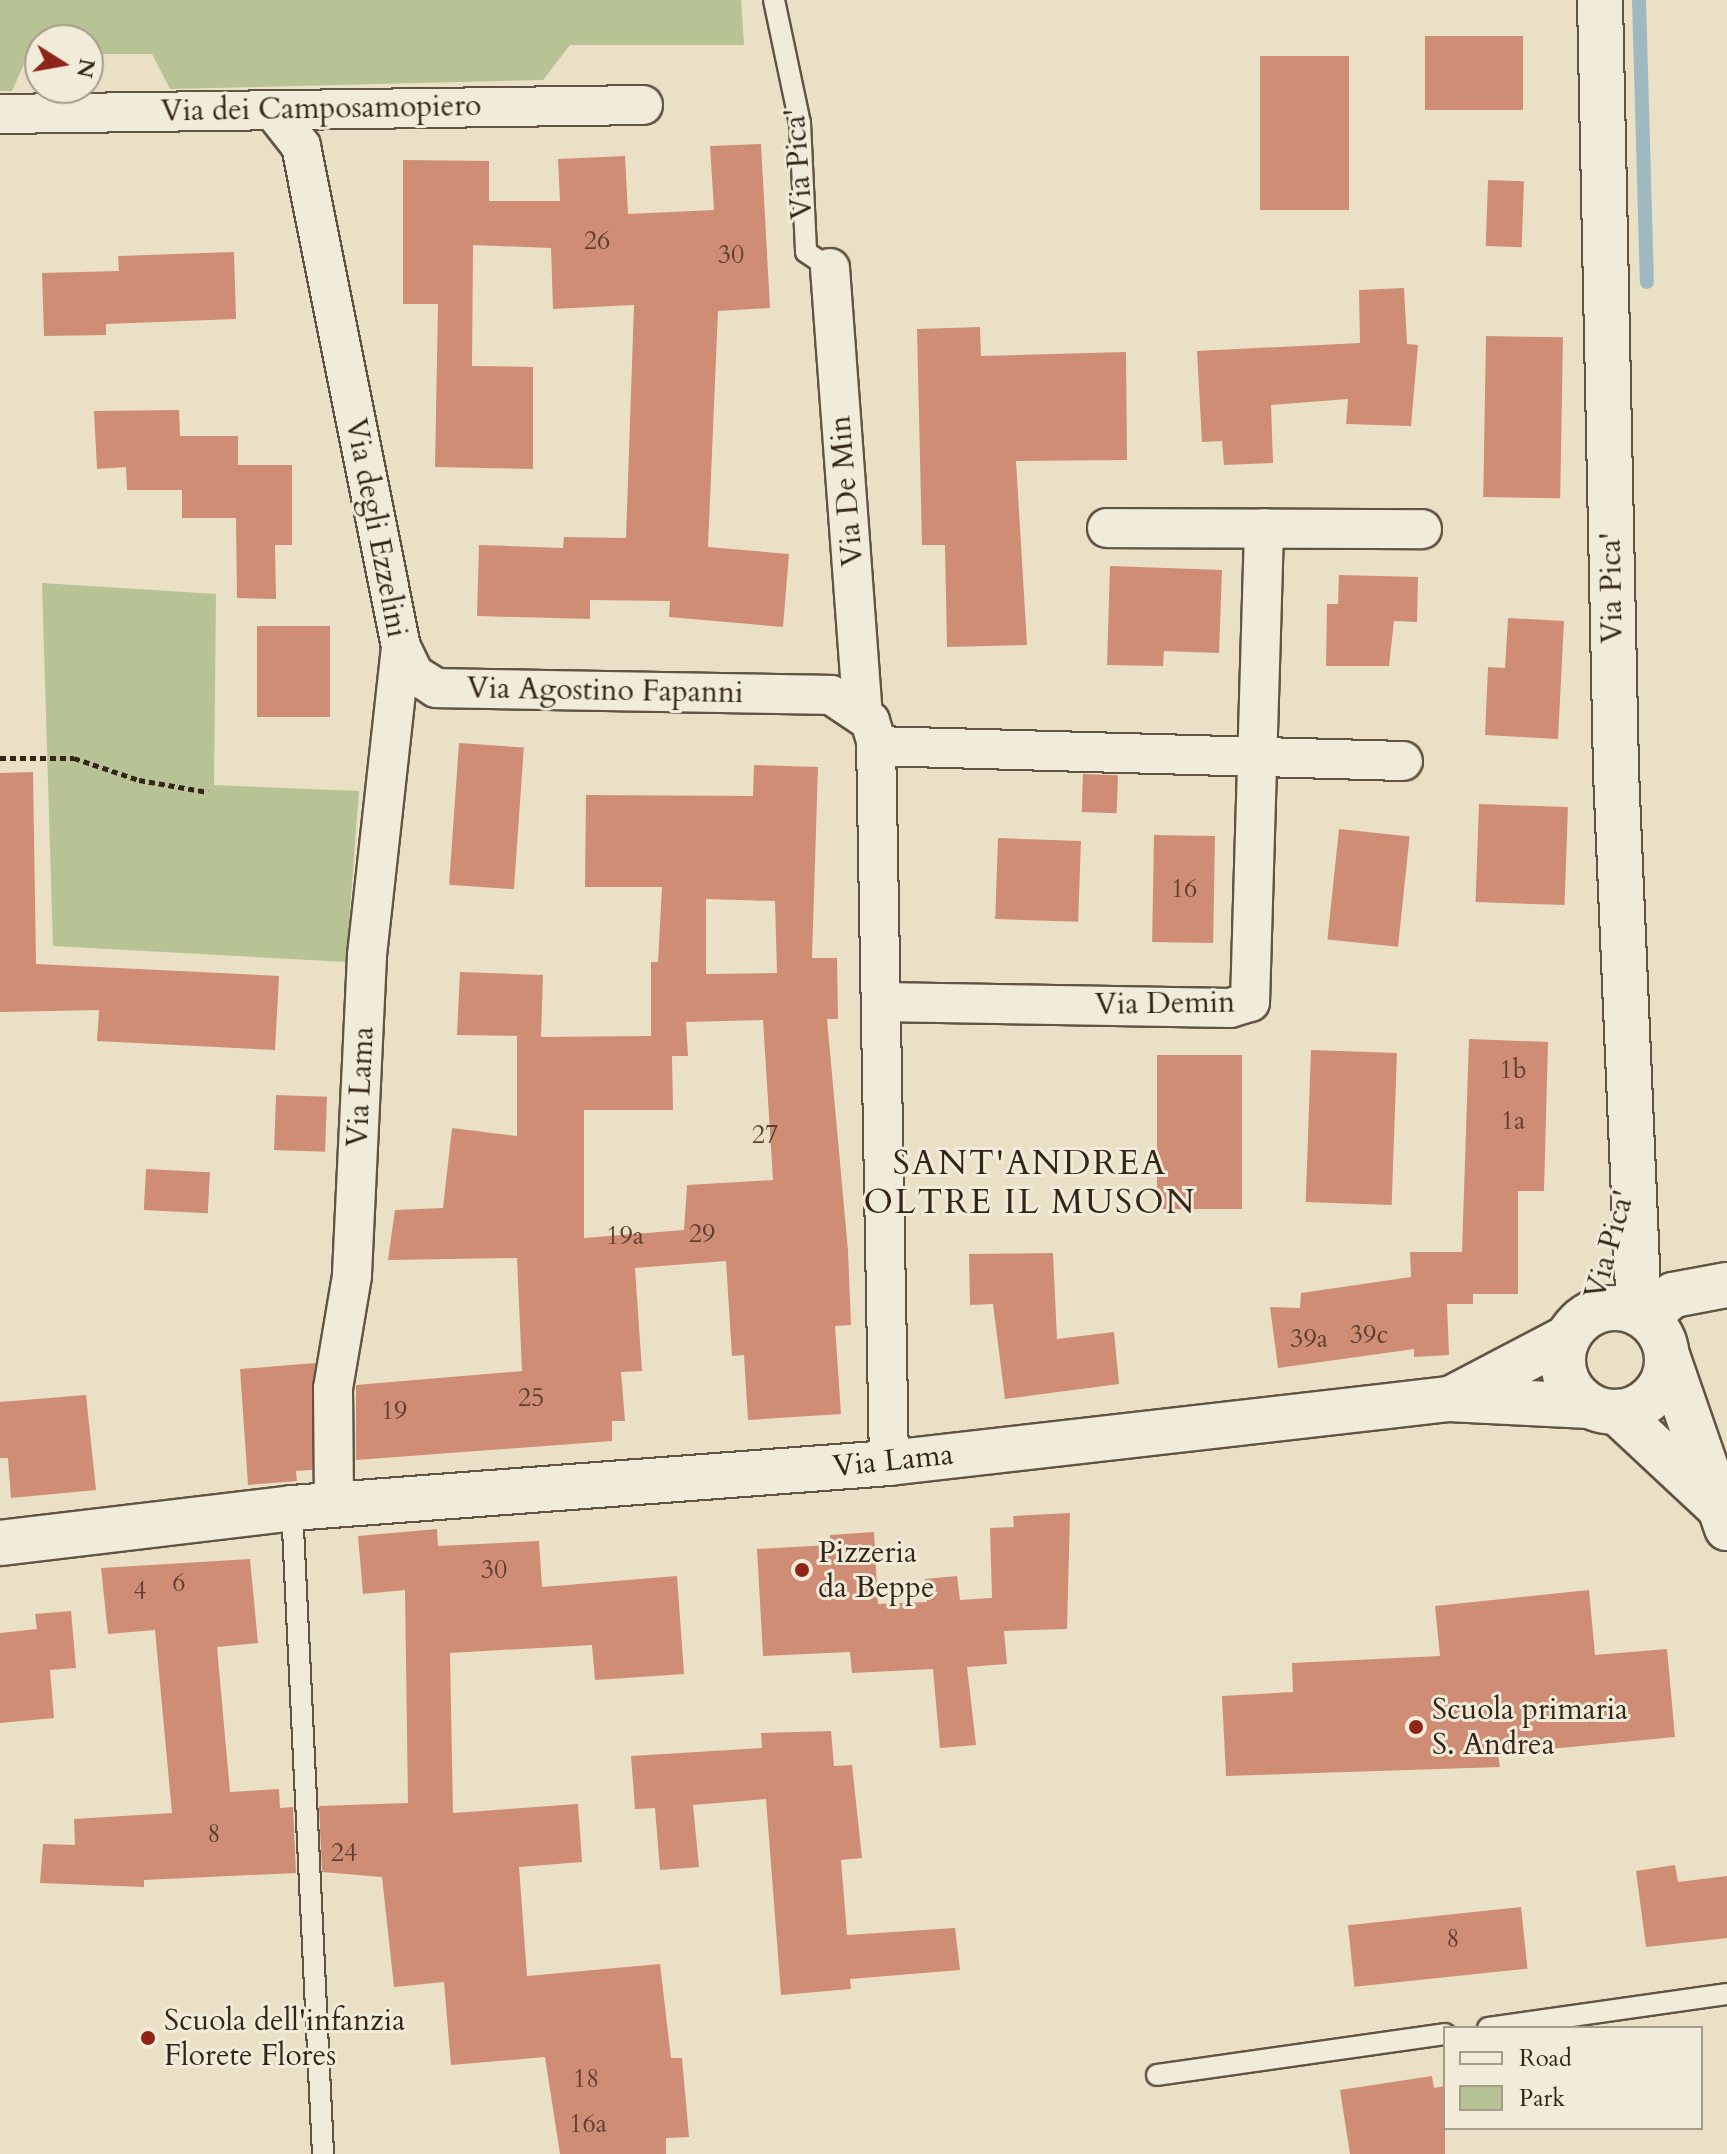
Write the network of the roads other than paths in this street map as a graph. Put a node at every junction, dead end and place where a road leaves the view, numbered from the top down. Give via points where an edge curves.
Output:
1 (774, 0) edge
2 (1600, 0) edge
3 (643, 105) dead end
4 (275, 113) junction
5 (0, 114) edge
6 (830, 268) joint
7 (1107, 528) dead end
8 (1264, 528) junction
9 (1422, 529) dead end
10 (401, 647) junction
11 (870, 730) junction
12 (1257, 756) junction
13 (1403, 761) dead end
14 (367, 956) joint
15 (881, 1002) junction
16 (1630, 1176) junction
17 (1727, 1285) edge
18 (1727, 1303) edge
19 (1578, 1326) junction
20 (1655, 1335) junction
21 (1449, 1399) junction
22 (1603, 1409) junction
23 (889, 1463) junction
24 (334, 1505) junction
25 (292, 1508) junction
26 (1723, 1517) edge
27 (0, 1543) edge
28 (1727, 1994) edge
29 (1502, 2026) edge
30 (1443, 2034) edge
31 (1157, 2075) dead end
32 (323, 2154) edge

1 - 6 lane, Via Pica' via 800,123 806,252
2 - 16 street, Via Pica'
3 - 4 street, Via dei Camposamopiero
4 - 5 street, Via dei Camposamopiero
4 - 10 street, Via degli Ezzelini via 301,146
6 - 11 street, Via De Min
7 - 8 street
8 - 9 street
8 - 12 street
10 - 11 street, Via Agostino Fapanni via 414,674 436,688 831,695
10 - 14 street, Via degli Ezzelini
11 - 12 street
11 - 15 street
12 - 13 street
12 - 15 street, Via Demin via 1256,990 1243,1008
14 - 24 street, Via Lama via 352,1276 333,1388
15 - 23 street
16 - 19 street, Via Pica'
16 - 20 street, Via Pica'
17 - 20 street via 1673,1295
18 - 20 street via 1685,1329
19 - 20 street via 1605,1308
19 - 21 street, Via Lama
19 - 22 street via 1563,1368
20 - 22 street via 1654,1395
20 - 26 street via 1705,1448
21 - 22 street, Via Lama
21 - 23 street, Via Lama
22 - 26 street
23 - 24 street, Via Lama
24 - 25 street, Via Lama
25 - 27 street, Via Lama
25 - 32 lane
28 - 29 lane
30 - 31 lane

